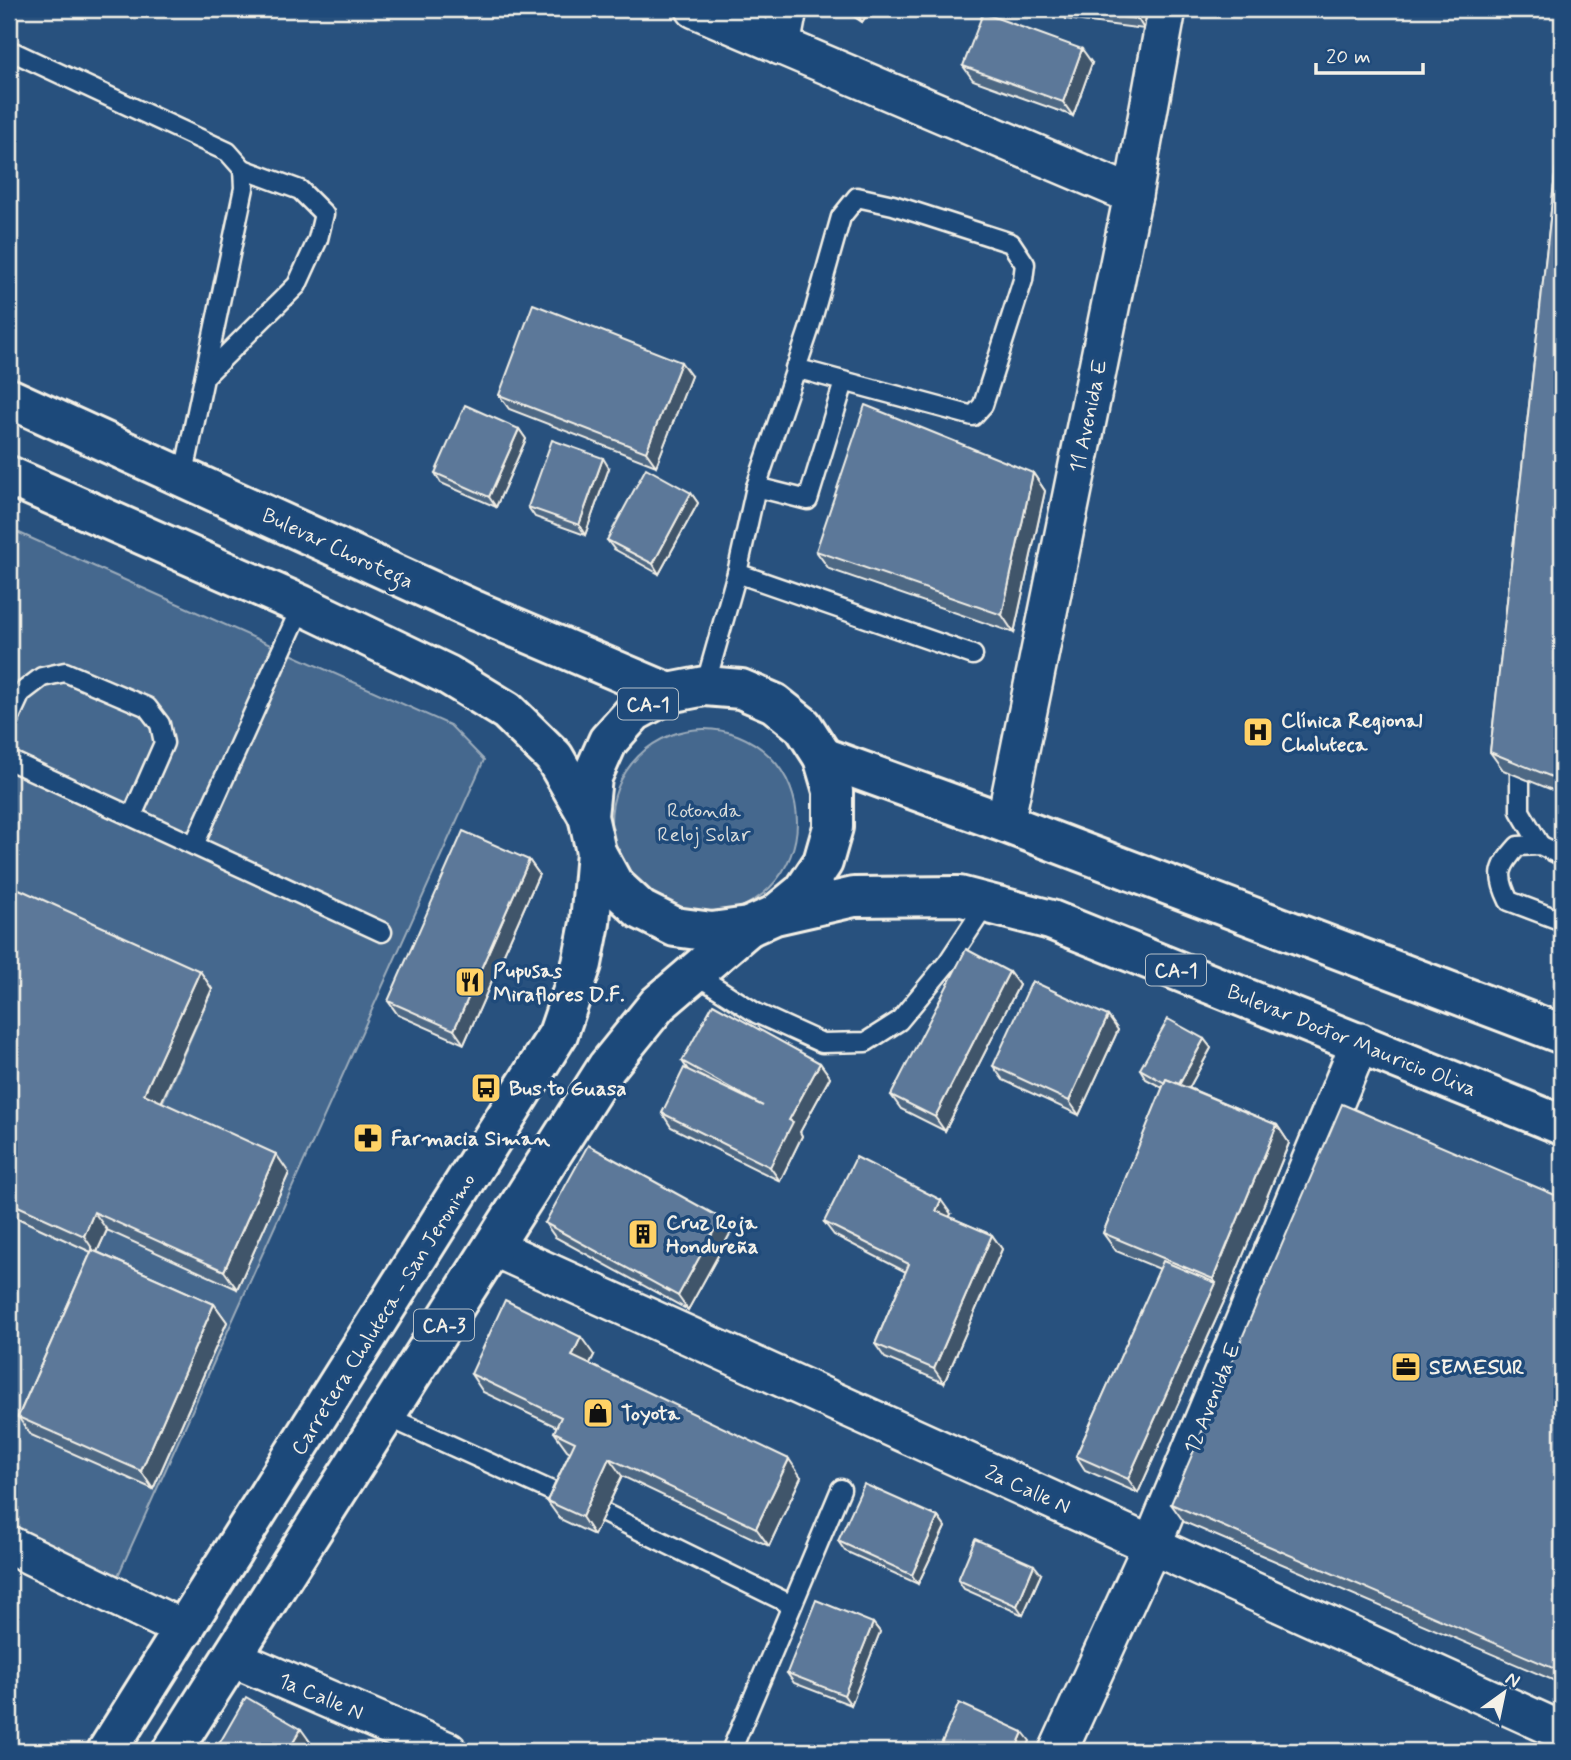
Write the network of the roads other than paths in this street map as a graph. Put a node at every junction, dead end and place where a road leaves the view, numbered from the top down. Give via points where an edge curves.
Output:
1 (695, 9) edge
2 (788, 9) edge
3 (1167, 9) edge
4 (781, 46) junction
5 (9, 50) edge
6 (243, 169) junction
7 (1133, 195) junction
8 (795, 368) junction
9 (204, 376) junction
10 (844, 382) junction
11 (9, 398) edge
12 (9, 476) edge
13 (183, 478) junction
14 (756, 487) junction
15 (737, 573) junction
16 (302, 605) junction
17 (973, 655) dead end
18 (687, 689) junction
19 (9, 719) edge
20 (1520, 744) edge
21 (823, 757) junction
22 (9, 760) edge
23 (132, 816) junction
24 (1005, 823) junction
25 (592, 834) junction
26 (194, 845) junction
27 (1539, 845) junction
28 (1562, 856) edge
29 (987, 903) junction
30 (762, 921) junction
31 (1562, 921) edge
32 (382, 932) dead end
33 (692, 972) junction
34 (1562, 1034) edge
35 (1360, 1042) junction
36 (1562, 1125) edge
37 (493, 1248) junction
38 (386, 1416) junction
39 (841, 1489) dead end
40 (569, 1499) edge
41 (604, 1513) dead end
42 (9, 1545) edge
43 (1152, 1545) junction
44 (792, 1605) junction
45 (185, 1630) junction
46 (233, 1658) junction
47 (1562, 1731) edge
48 (107, 1751) edge
49 (172, 1751) edge
50 (448, 1751) edge
51 (731, 1751) edge
52 (1058, 1751) edge

1 - 4 street
2 - 4 street
3 - 7 street, 11 Avenida E
4 - 7 street
5 - 6 lane via 229,152
6 - 9 lane via 244,188
6 - 9 lane via 300,190 324,214 297,285
7 - 24 street, 11 Avenida E
8 - 10 lane
8 - 10 lane via 841,217 857,197 1012,243 1025,264 1023,280 983,405 973,416
8 - 14 lane
9 - 13 lane
10 - 14 lane via 808,500
11 - 13 highway, Bulevar Chorotega / CA-1
12 - 16 highway, CA-1
13 - 18 highway, Bulevar Chorotega / CA-1 via 476,611
14 - 15 lane
15 - 17 lane
15 - 18 lane
16 - 25 highway, CA-1 via 449,675 507,711 554,757
16 - 26 lane
18 - 21 highway, CA-1 via 741,689 774,703 803,726
18 - 25 highway, CA-1 via 634,712 608,741 592,777
19 - 23 lane via 21,693 42,677 65,672 147,707 160,724 164,743
20 - 27 lane via 1520,811
21 - 24 highway
21 - 30 highway, CA-1 via 833,791 833,827 823,862 803,892
22 - 23 lane
23 - 26 lane
24 - 34 highway
25 - 30 highway, CA-1 via 614,884 641,911 675,927 712,932
25 - 45 highway, Carretera Choluteca - San Jeronimo / CA-3 via 590,923 582,964 558,1034
26 - 32 lane
27 - 28 lane
27 - 31 lane via 1518,846 1504,862 1500,883 1509,901
29 - 30 highway, Bulevar Doctor Mauricio Oliva / CA-1 via 959,896 854,897
29 - 33 lane via 948,962 899,1021 866,1042 822,1043 756,1013
29 - 35 highway, Bulevar Doctor Mauricio Oliva / CA-1 via 1051,920
30 - 33 highway, CA-3
33 - 37 highway, CA-3 via 658,1004 607,1068
35 - 36 highway, Bulevar Doctor Mauricio Oliva / CA-1
35 - 43 street, 12 Avenida E
37 - 38 highway, CA-3
37 - 43 street, 2a Calle N
38 - 40 lane
38 - 46 highway, CA-3
39 - 44 lane
41 - 44 lane
42 - 45 street
43 - 47 street, 2a Calle N
43 - 52 street, 12 Avenida E
44 - 51 lane
45 - 48 highway, Carretera Choluteca - San Jeronimo / CA-3
46 - 49 highway, CA-3
46 - 50 street, 1a Calle N

